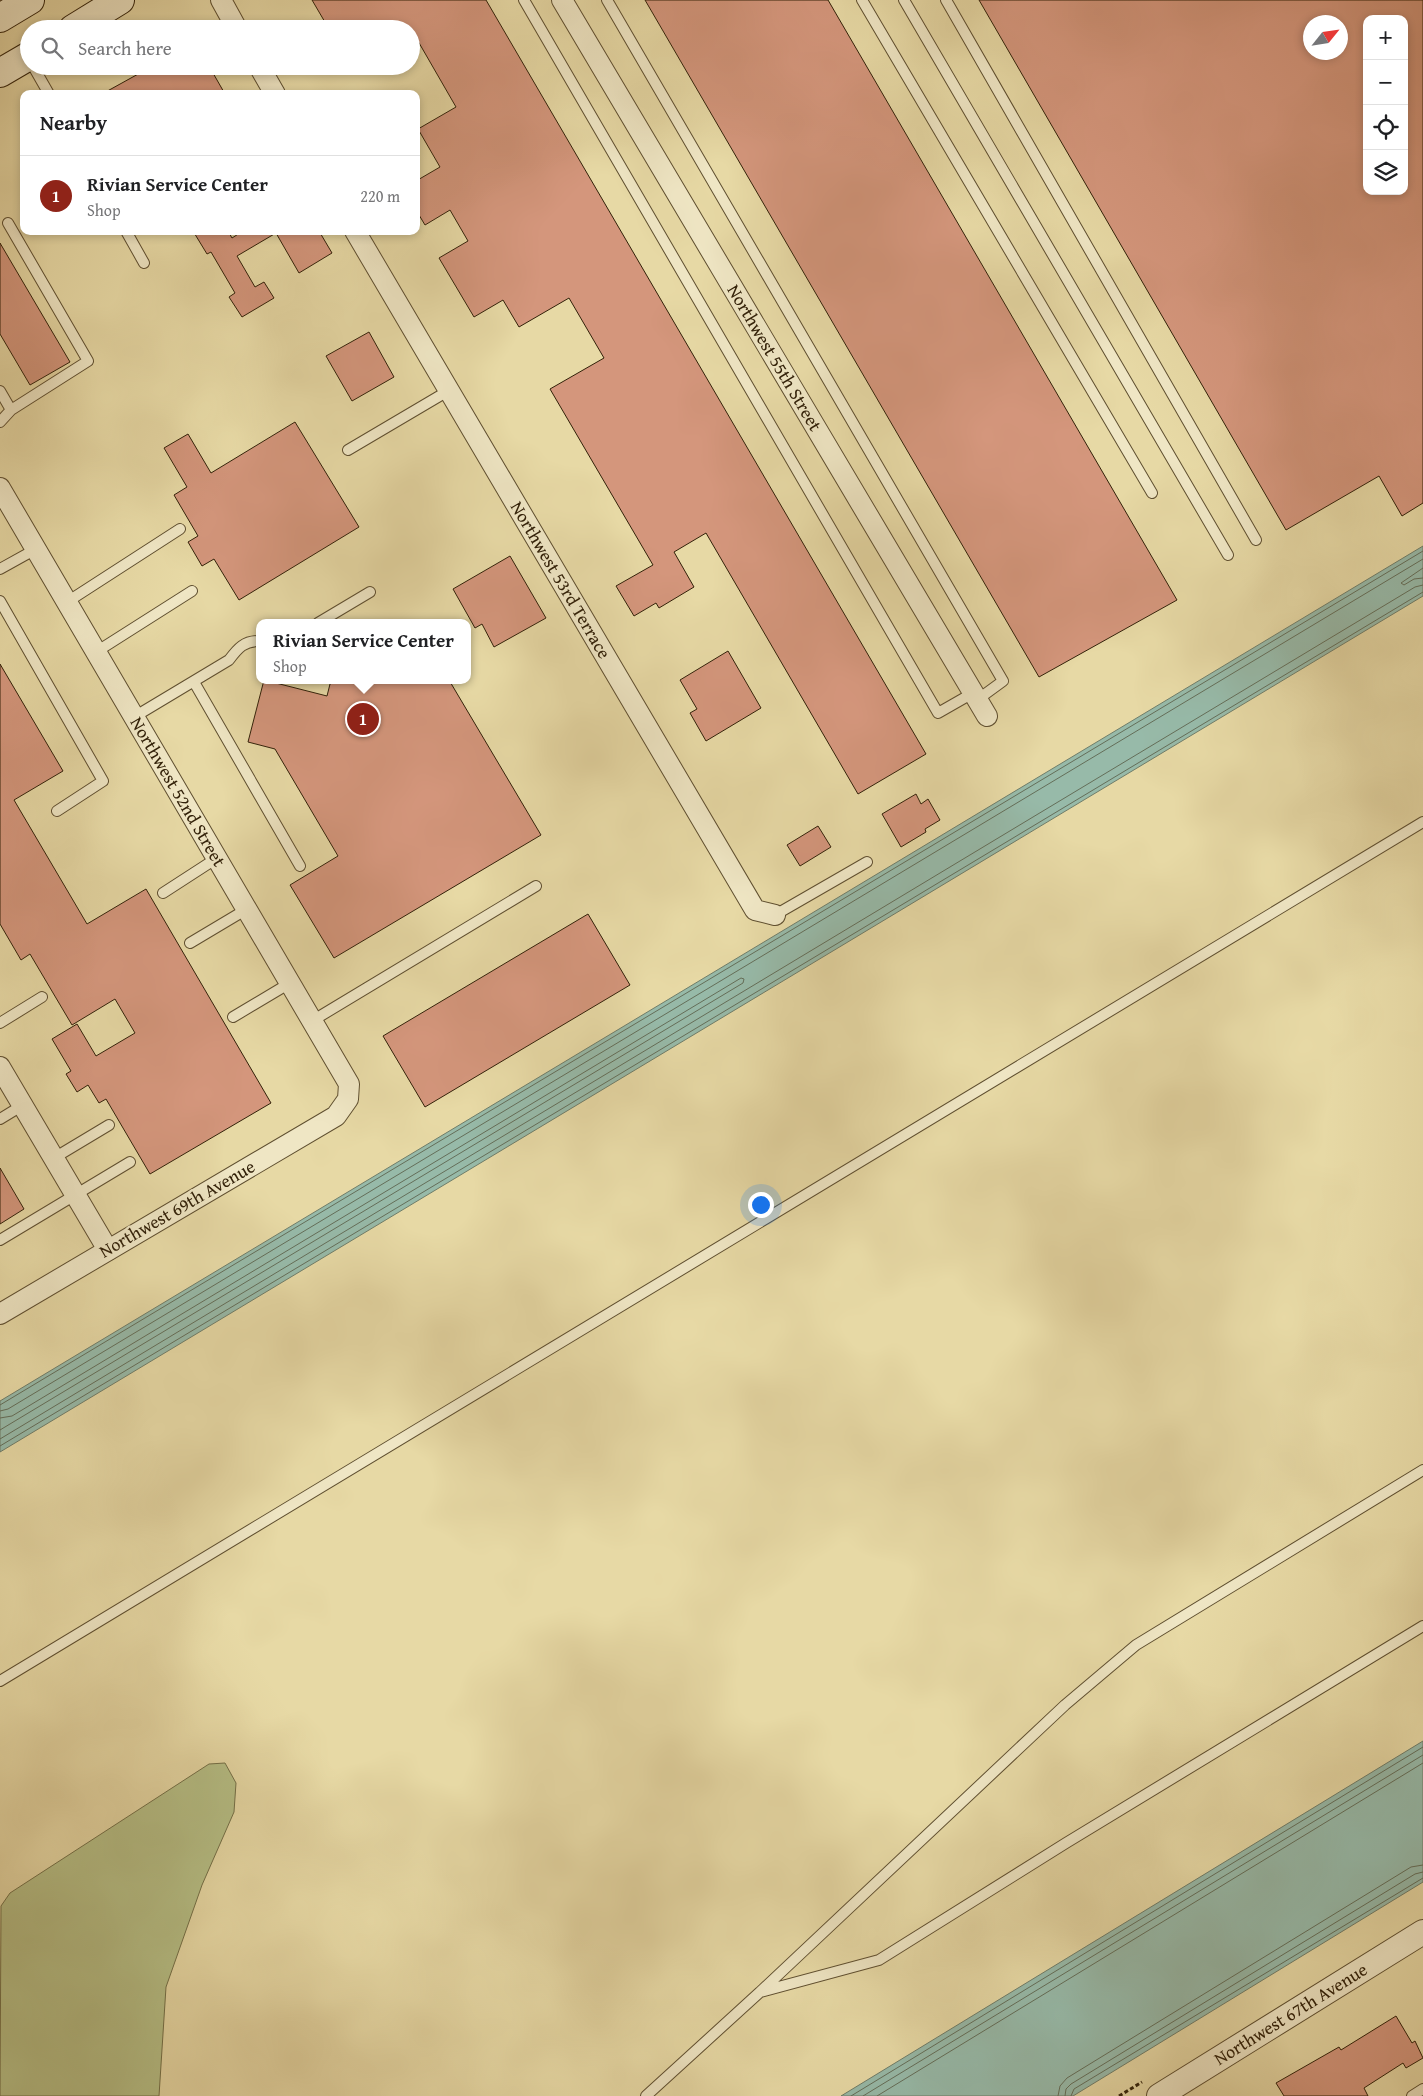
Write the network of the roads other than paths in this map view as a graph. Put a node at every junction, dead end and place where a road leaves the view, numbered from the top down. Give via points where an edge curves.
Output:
1 (30, 0) edge
2 (120, 0) edge
3 (221, 0) edge
4 (524, 0) edge
5 (562, 0) edge
6 (607, 0) edge
7 (862, 0) edge
8 (904, 0) edge
9 (946, 0) edge
10 (2, 13) edge
11 (88, 20) edge
12 (233, 20) edge
13 (20, 64) edge
14 (0, 73) edge
15 (39, 75) edge
16 (264, 75) edge
17 (47, 90) edge
18 (273, 90) edge
19 (8, 223) dead end
20 (128, 235) edge
21 (357, 235) edge
22 (144, 263) dead end
23 (0, 391) edge
24 (448, 391) junction
25 (11, 410) junction
26 (0, 422) edge
27 (348, 450) dead end
28 (0, 488) edge
29 (1152, 493) dead end
30 (6, 512) edge
31 (180, 529) dead end
32 (1256, 540) dead end
33 (36, 549) junction
34 (1228, 555) dead end
35 (0, 569) edge
36 (192, 591) dead end
37 (370, 592) dead end
38 (0, 601) edge
39 (67, 602) junction
40 (325, 619) edge
41 (256, 641) edge
42 (96, 652) junction
43 (194, 682) junction
44 (979, 703) junction
45 (134, 717) junction
46 (57, 811) dead end
47 (1423, 822) edge
48 (217, 858) junction
49 (867, 862) dead end
50 (300, 866) dead end
51 (536, 886) dead end
52 (163, 893) dead end
53 (247, 909) junction
54 (775, 915) joint
55 (190, 943) dead end
56 (290, 982) junction
57 (42, 997) dead end
58 (233, 1017) dead end
59 (312, 1021) junction
60 (0, 1023) edge
61 (0, 1067) edge
62 (348, 1099) joint
63 (22, 1106) junction
64 (0, 1119) edge
65 (109, 1125) dead end
66 (54, 1158) junction
67 (130, 1162) dead end
68 (75, 1195) junction
69 (0, 1240) edge
70 (108, 1250) junction
71 (0, 1314) edge
72 (1423, 1470) edge
73 (1423, 1626) edge
74 (0, 1681) edge
75 (1423, 1932) edge
76 (760, 1992) junction
77 (1423, 2089) edge
78 (646, 2096) edge
79 (1159, 2096) edge
80 (1412, 2096) edge

1 - 10 main road
2 - 11 main road
3 - 12 street
4 - 44 lane via 938,713
5 - 44 street, Northwest 55th Street
6 - 44 lane via 1003,681
7 - 29 lane
8 - 34 lane
9 - 32 lane
13 - 14 main road
15 - 17 lane
16 - 18 street
19 - 25 lane via 88,360
20 - 22 lane
21 - 24 street, Northwest 53rd Terrace
23 - 25 lane
24 - 27 lane
24 - 54 street, Northwest 53rd Terrace via 755,910
25 - 26 lane
28 - 30 street, Northwest 52nd Street
30 - 33 street, Northwest 52nd Street
31 - 39 lane
33 - 35 lane
33 - 39 street, Northwest 52nd Street
36 - 42 lane
37 - 40 lane
38 - 46 lane via 102,781
39 - 42 street, Northwest 52nd Street
41 - 43 lane via 246,642 229,660
42 - 45 street, Northwest 52nd Street
43 - 45 lane
43 - 50 lane
45 - 48 street, Northwest 52nd Street
47 - 74 lane
48 - 52 lane
48 - 53 street, Northwest 52nd Street
49 - 54 lane
51 - 59 lane
53 - 55 lane
53 - 56 street, Northwest 52nd Street
56 - 58 lane
56 - 59 street, Northwest 52nd Street
57 - 60 lane
59 - 62 street, Northwest 52nd Street via 349,1084
61 - 63 street
62 - 70 street, Northwest 69th Avenue via 336,1116
63 - 64 lane
63 - 66 street
65 - 66 lane
66 - 68 street
67 - 68 lane
68 - 69 lane
68 - 70 street
70 - 71 street, Northwest 69th Avenue
72 - 76 lane via 1136,1646 1065,1705
73 - 76 lane via 879,1960
75 - 79 street, Northwest 67th Avenue
76 - 78 lane
77 - 80 lane

